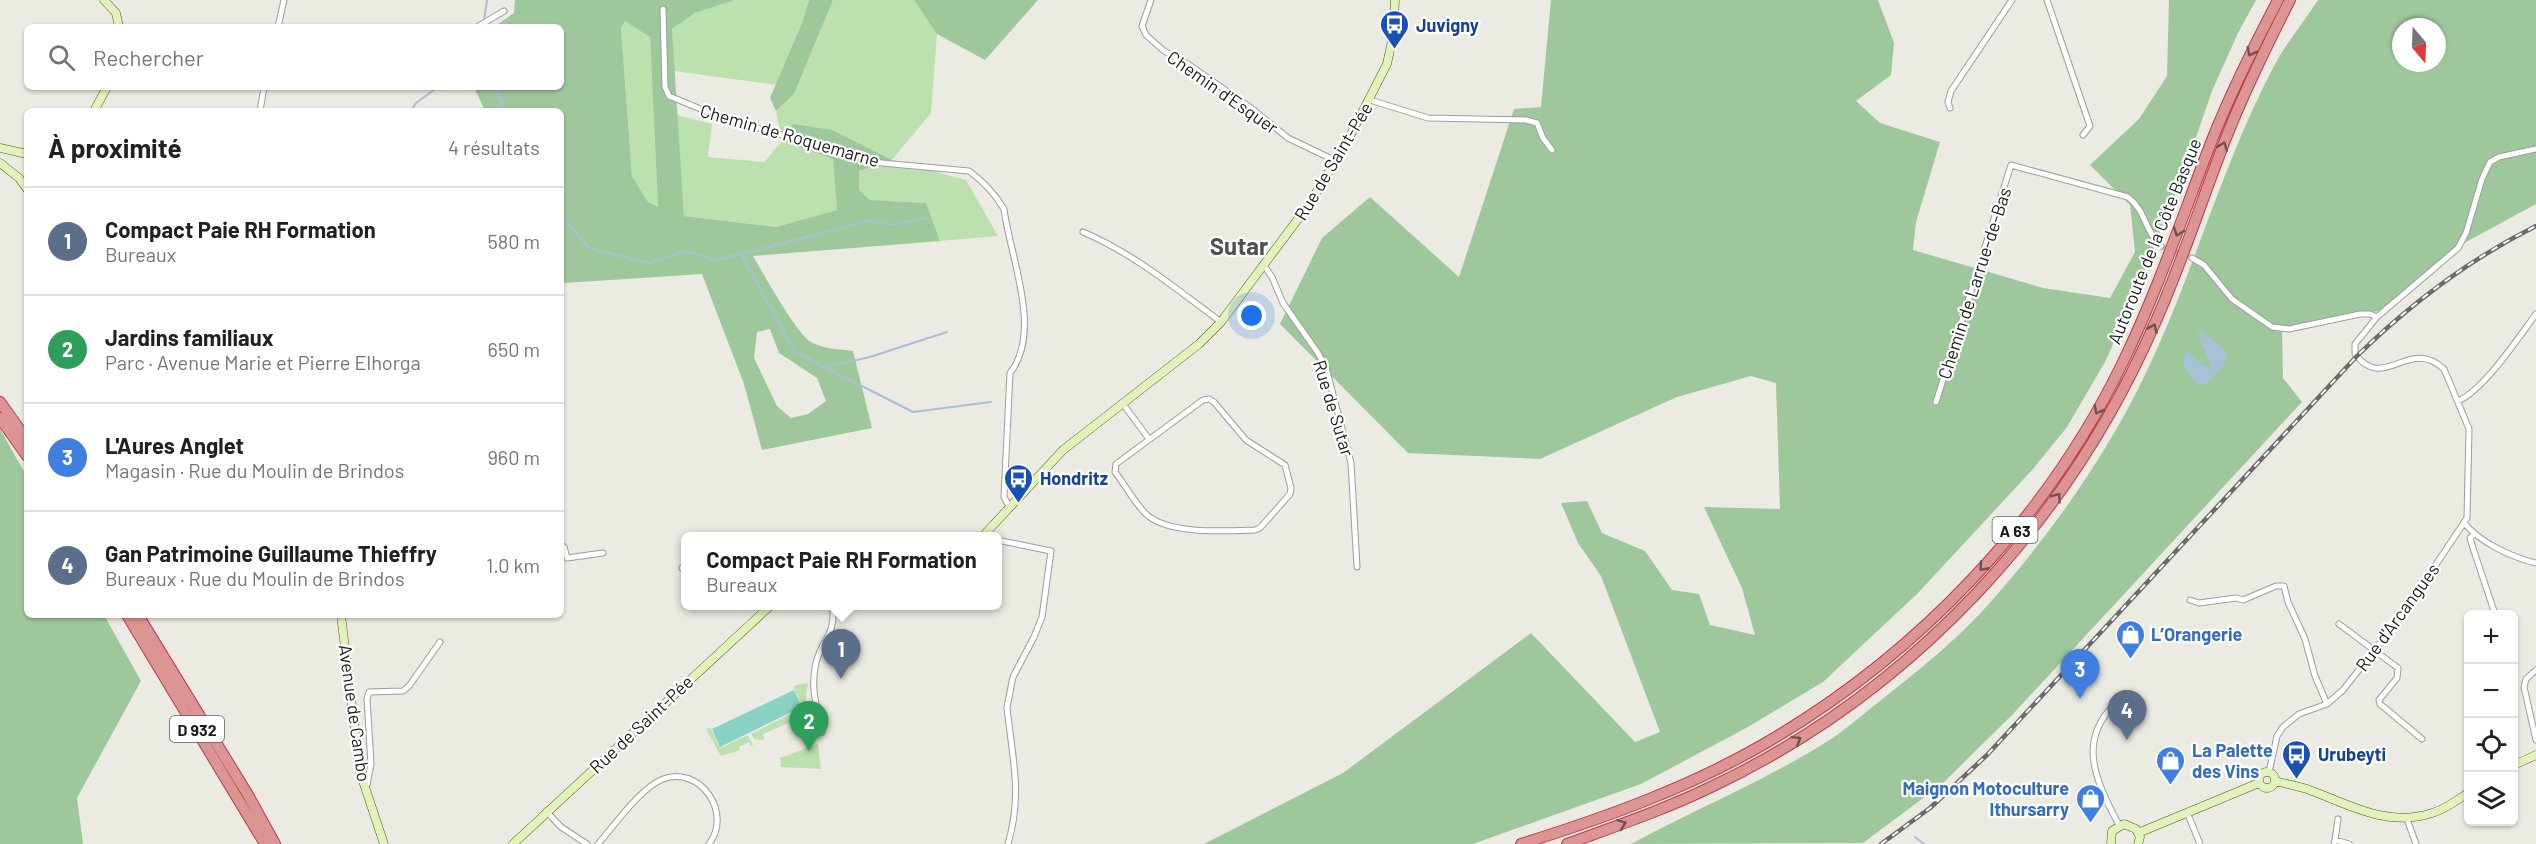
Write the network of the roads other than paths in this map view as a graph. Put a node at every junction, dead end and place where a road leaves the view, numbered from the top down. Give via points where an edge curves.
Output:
1 (105, 0) edge
2 (284, 0) edge
3 (1151, 0) edge
4 (1395, 0) edge
5 (2012, 0) edge
6 (2047, 0) edge
7 (2278, 0) edge
8 (2290, 0) edge
9 (663, 9) dead end
10 (504, 12) dead end
11 (118, 24) edge
12 (279, 24) edge
13 (482, 24) edge
14 (105, 90) edge
15 (264, 90) edge
16 (1370, 100) junction
17 (95, 108) edge
18 (260, 108) edge
19 (1950, 108) dead end
20 (2083, 135) dead end
21 (0, 148) edge
22 (2536, 149) edge
23 (1552, 150) dead end
24 (24, 153) edge
25 (1336, 162) junction
26 (0, 163) edge
27 (24, 185) edge
28 (1083, 232) dead end
29 (2161, 246) tunnel mouth
30 (2192, 258) tunnel mouth
31 (1263, 264) junction
32 (2536, 314) edge
33 (2377, 317) junction
34 (1221, 322) junction
35 (2457, 401) junction
36 (0, 402) edge
37 (1936, 402) dead end
38 (1123, 404) junction
39 (0, 418) edge
40 (24, 436) edge
41 (1149, 439) junction
42 (24, 452) edge
43 (1009, 506) junction
44 (2464, 524) junction
45 (988, 532) edge
46 (2475, 534) junction
47 (1002, 541) edge
48 (564, 547) edge
49 (603, 553) dead end
50 (2536, 563) edge
51 (1357, 567) dead end
52 (2190, 600) dead end
53 (763, 610) edge
54 (833, 610) edge
55 (2493, 610) edge
56 (130, 618) edge
57 (140, 618) edge
58 (341, 618) edge
59 (2339, 624) dead end
60 (440, 642) dead end
61 (2375, 651) junction
62 (2536, 670) edge
63 (2122, 698) dead end
64 (2327, 704) junction
65 (822, 732) dead end
66 (2422, 739) dead end
67 (2536, 740) edge
68 (2536, 755) edge
69 (2518, 763) edge
70 (2269, 772) junction
71 (2275, 781) junction
72 (2259, 783) junction
73 (366, 791) junction
74 (2464, 796) edge
75 (546, 811) junction
76 (2187, 812) junction
77 (2338, 819) dead end
78 (2407, 819) junction
79 (2119, 825) junction
80 (2138, 832) junction
81 (2334, 842) edge
82 (265, 844) edge
83 (275, 844) edge
84 (384, 844) edge
85 (513, 844) edge
86 (587, 844) edge
87 (598, 844) edge
88 (710, 844) edge
89 (1008, 844) edge
90 (1521, 844) edge
91 (1567, 844) edge
92 (2111, 844) edge
93 (2138, 844) edge
94 (2200, 844) edge
95 (2349, 844) edge
96 (2416, 844) edge

1 - 11 main road via 116,13
2 - 12 street
3 - 25 street, Chemin d'Esquer via 1142,26 1164,51 1251,108 1288,138
4 - 16 main road, Rue de Saint-Pée via 1387,64
5 - 19 street via 1952,91
6 - 20 street via 2090,126
7 -> 90 highway, Autoroute de la Côte Basque / A 63 via 2213,138 2156,291 2123,363 2087,430 2007,540 1911,638 1814,714 1762,745 1653,798
91 -> 8 highway, Autoroute de la Côte Basque / A 63 via 1714,786 1822,724 1922,646 2018,548 2055,500 2128,382 2156,322 2258,61
9 - 43 street, Chemin de Roquemarne via 665,87 669,96 725,119 871,160 969,171 999,201 1004,209 1026,318 1018,362 1010,373 1004,497
10 - 13 street
14 - 17 main road
15 - 18 street
16 - 23 street via 1428,118 1537,123
16 - 25 main road, Rue de Saint-Pée
21 - 24 main road
22 - 33 street via 2490,162 2458,248
25 - 31 main road, Rue de Saint-Pée
26 - 27 main road
28 - 34 street via 1143,263
29 - 37 street, Chemin de Larrue-de-Bas via 2150,237 2142,212 2128,197 2011,165
30 - 33 street via 2204,266 2232,299 2272,327 2289,329 2360,314
31 - 34 main road, Rue de Saint-Pée
31 - 51 street, Rue de Sutar via 1283,303 1326,368 1351,463
32 - 35 street via 2489,374
33 - 35 street via 2355,344 2359,360 2380,369 2419,357 2436,362 2444,369
34 - 38 main road, Rue de Saint-Pée
35 - 44 street, Rue d'Arcangues via 2469,429
36 - 40 highway
38 - 41 street
38 - 43 main road via 1063,450
39 - 42 highway
41 - 41 street via 1116,464 1115,472 1147,515 1173,527 1201,532 1255,530 1290,494 1285,465 1246,440 1209,399
43 - 45 main road
44 - 46 street
44 - 61 street, Rue d'Arcangues
46 - 50 street
46 - 55 street via 2470,538
47 - 89 street via 1051,550 1042,617 1013,677 1007,707 1018,794
48 - 49 street via 567,558
52 - 64 street via 2243,600 2284,586
53 - 75 main road, Rue de Saint-Pée
54 - 65 street via 834,623 816,661 813,688
56 - 82 highway, D 932
57 - 83 highway, D 932
58 - 73 main road, Avenue de Cambo via 360,772
59 - 61 street
60 - 73 street via 403,691 369,692 371,764
61 - 64 street, Rue d'Arcangues
61 - 66 street via 2398,671 2379,700 2381,706
62 - 67 street via 2524,687
63 - 79 street via 2111,707 2096,732 2092,762
64 - 70 street, Rue d'Arcangues via 2299,714 2283,727 2277,736
68 - 69 main road
70 - 71 main road
70 - 72 main road via 2260,776
71 - 72 main road via 2268,789
71 - 78 main road via 2305,788 2365,813
72 - 76 main road
73 - 84 main road, Avenue de Cambo
74 - 78 main road via 2435,813
75 - 85 main road, Rue de Saint-Pée
75 - 86 street via 561,827
76 - 80 main road
76 - 94 street
77 - 81 street
78 - 96 street
79 - 80 main road via 2132,826
79 - 92 main road via 2112,831
80 - 93 main road
81 - 95 street
87 - 88 street via 649,788 675,776 700,786 713,800 718,819

